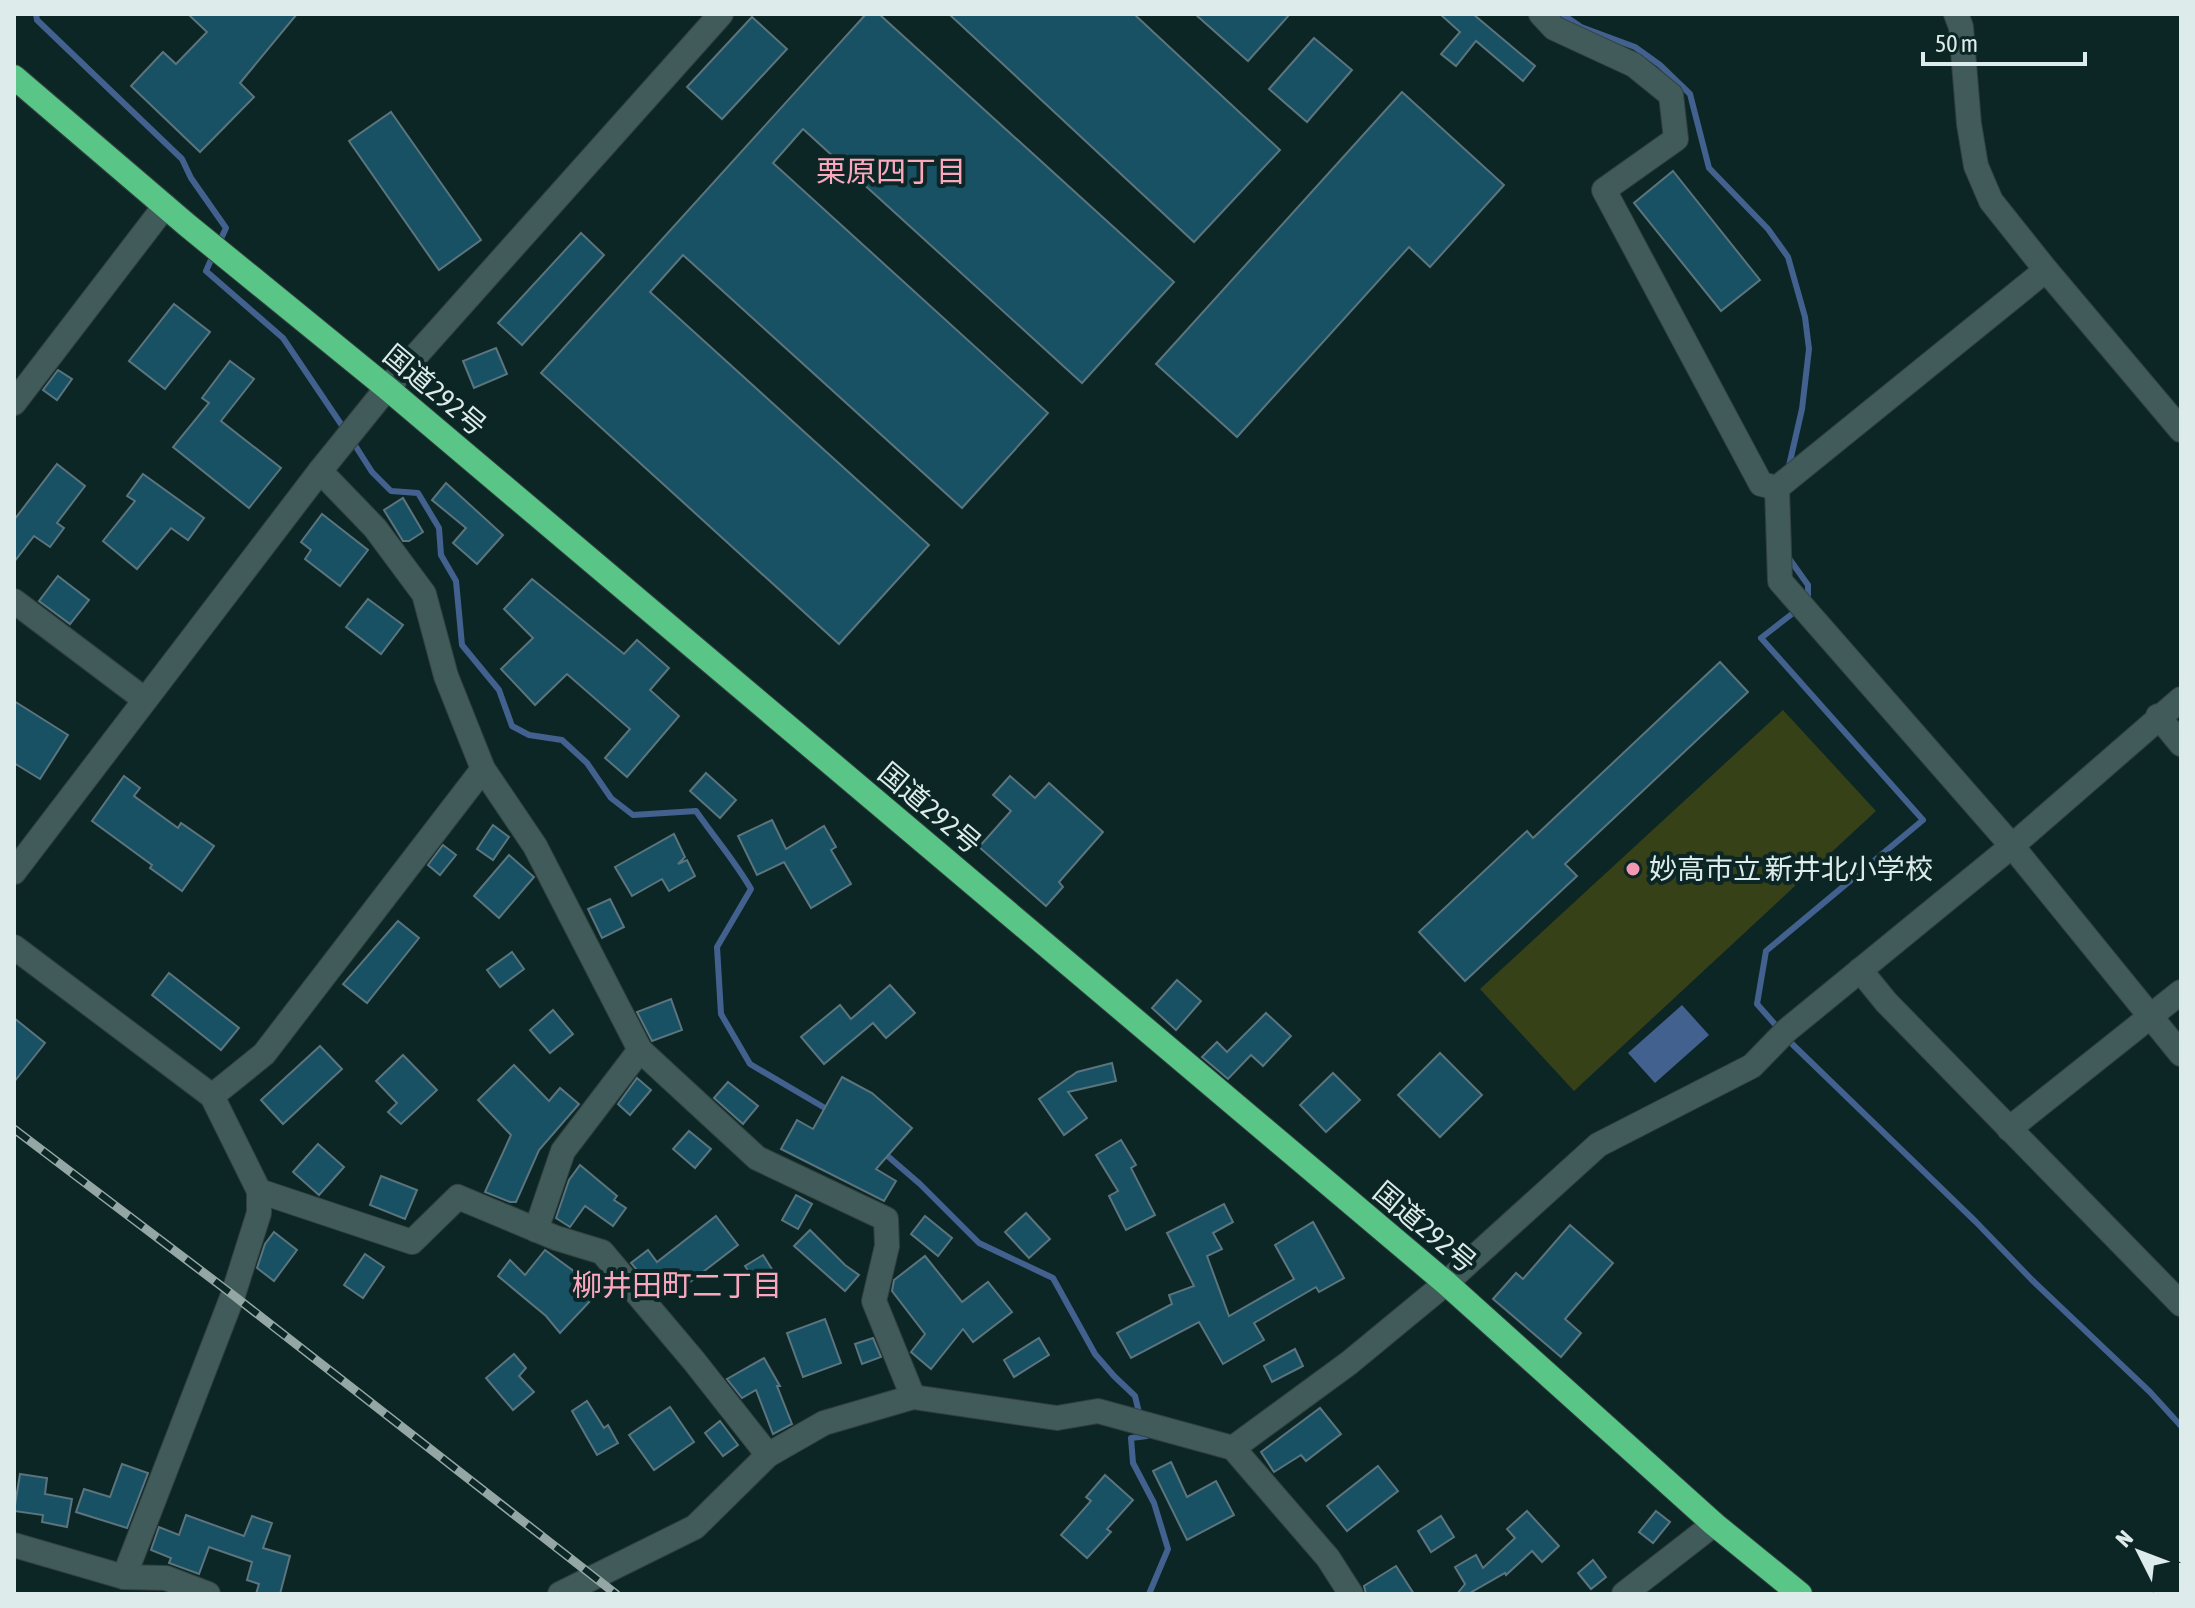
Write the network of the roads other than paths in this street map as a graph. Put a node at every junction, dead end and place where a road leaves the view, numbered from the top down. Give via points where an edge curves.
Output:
1 (721, 14) edge
2 (1541, 14) edge
3 (1956, 14) edge
4 (14, 77) edge
5 (165, 206) junction
6 (2046, 270) junction
7 (387, 388) junction
8 (18, 391) edge
9 (2181, 430) edge
10 (320, 471) junction
11 (1777, 488) junction
12 (18, 612) edge
13 (144, 699) junction
14 (2181, 699) edge
15 (2158, 716) junction
16 (2181, 744) edge
17 (483, 769) junction
18 (2012, 846) junction
19 (14, 872) edge
20 (14, 947) edge
21 (1860, 970) junction
22 (2181, 992) edge
23 (2151, 1017) junction
24 (640, 1050) junction
25 (2181, 1054) edge
26 (212, 1096) junction
27 (2009, 1129) junction
28 (259, 1191) junction
29 (536, 1230) junction
30 (1446, 1283) junction
31 (2181, 1304) edge
32 (913, 1397) junction
33 (1233, 1448) junction
34 (768, 1455) junction
35 (1714, 1524) junction
36 (14, 1545) edge
37 (124, 1577) junction
38 (208, 1594) edge
39 (560, 1594) edge
40 (1351, 1594) edge
41 (1624, 1594) edge
42 (1800, 1594) edge

1 - 7 street
2 - 11 street via 1554,28 1634,65 1671,95 1676,139 1604,190 1761,484
3 - 6 street via 1976,166 1991,201
4 - 5 highway, 国道292号
5 - 7 highway, 国道292号
5 - 8 street
6 - 9 street
6 - 11 street
7 - 10 street
7 - 30 highway, 国道292号
10 - 13 street
10 - 17 street via 375,528 424,594 446,676
11 - 18 street via 1780,581
12 - 13 street
13 - 19 street
14 - 15 street
15 - 16 street
15 - 18 street
17 - 24 street via 535,846
17 - 26 street via 264,1054
18 - 21 street
18 - 23 street
20 - 26 street
21 - 27 street
21 - 30 street via 1752,1066 1598,1145
22 - 23 street
23 - 25 street
23 - 27 street
24 - 29 street via 563,1151
24 - 32 street via 757,1158 886,1219 887,1246 874,1301
26 - 28 street
27 - 31 street
28 - 29 street via 412,1242 458,1197
28 - 37 street via 259,1213 233,1295
29 - 34 street via 602,1252
30 - 33 street
30 - 35 highway, 国道292号
32 - 33 street via 1057,1418 1098,1411
32 - 34 street via 824,1423
33 - 40 street via 1328,1558
34 - 39 street via 695,1527
35 - 41 street
35 - 42 highway, 国道292号
36 - 37 street
37 - 38 street via 166,1578

